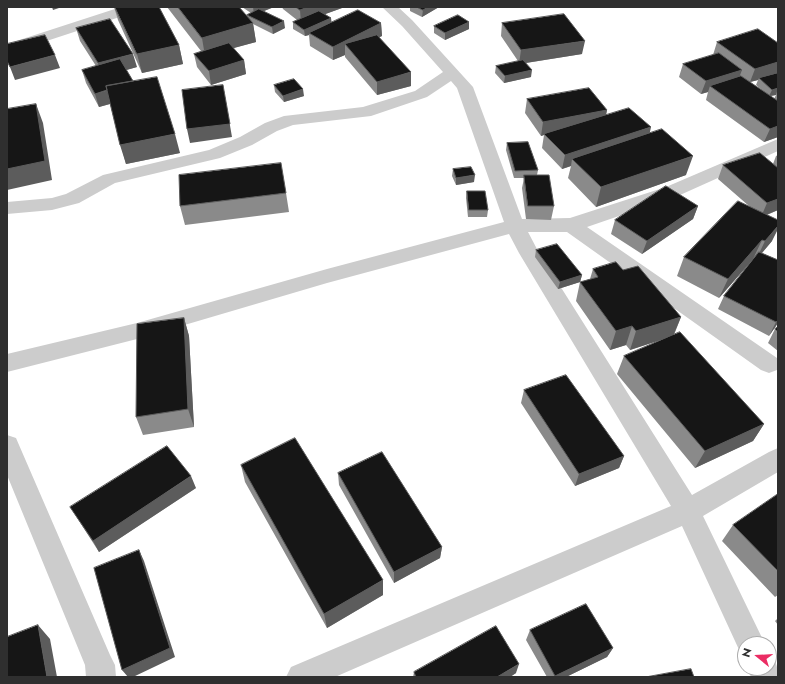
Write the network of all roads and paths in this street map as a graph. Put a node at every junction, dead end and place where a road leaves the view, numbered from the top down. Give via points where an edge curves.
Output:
1 (136, 7) edge
2 (389, 7) edge
3 (7, 49) edge
4 (453, 74) junction
5 (778, 144) edge
6 (7, 208) edge
7 (571, 225) junction
8 (515, 226) junction
9 (7, 363) edge
10 (769, 364) dead end
11 (7, 445) edge
12 (778, 459) edge
13 (688, 511) junction
14 (747, 636) edge
15 (101, 677) edge
16 (301, 677) edge

1 - 3 street
2 - 4 street
4 - 6 street via 421,94 365,112 290,120 271,126 246,141 214,154 109,179 72,199 52,204
4 - 8 street via 465,87
5 - 7 street via 673,191
7 - 8 street
7 - 10 street
8 - 9 street via 327,276 137,331
8 - 13 street
11 - 15 street via 100,664
12 - 13 street
13 - 14 street
13 - 16 street

